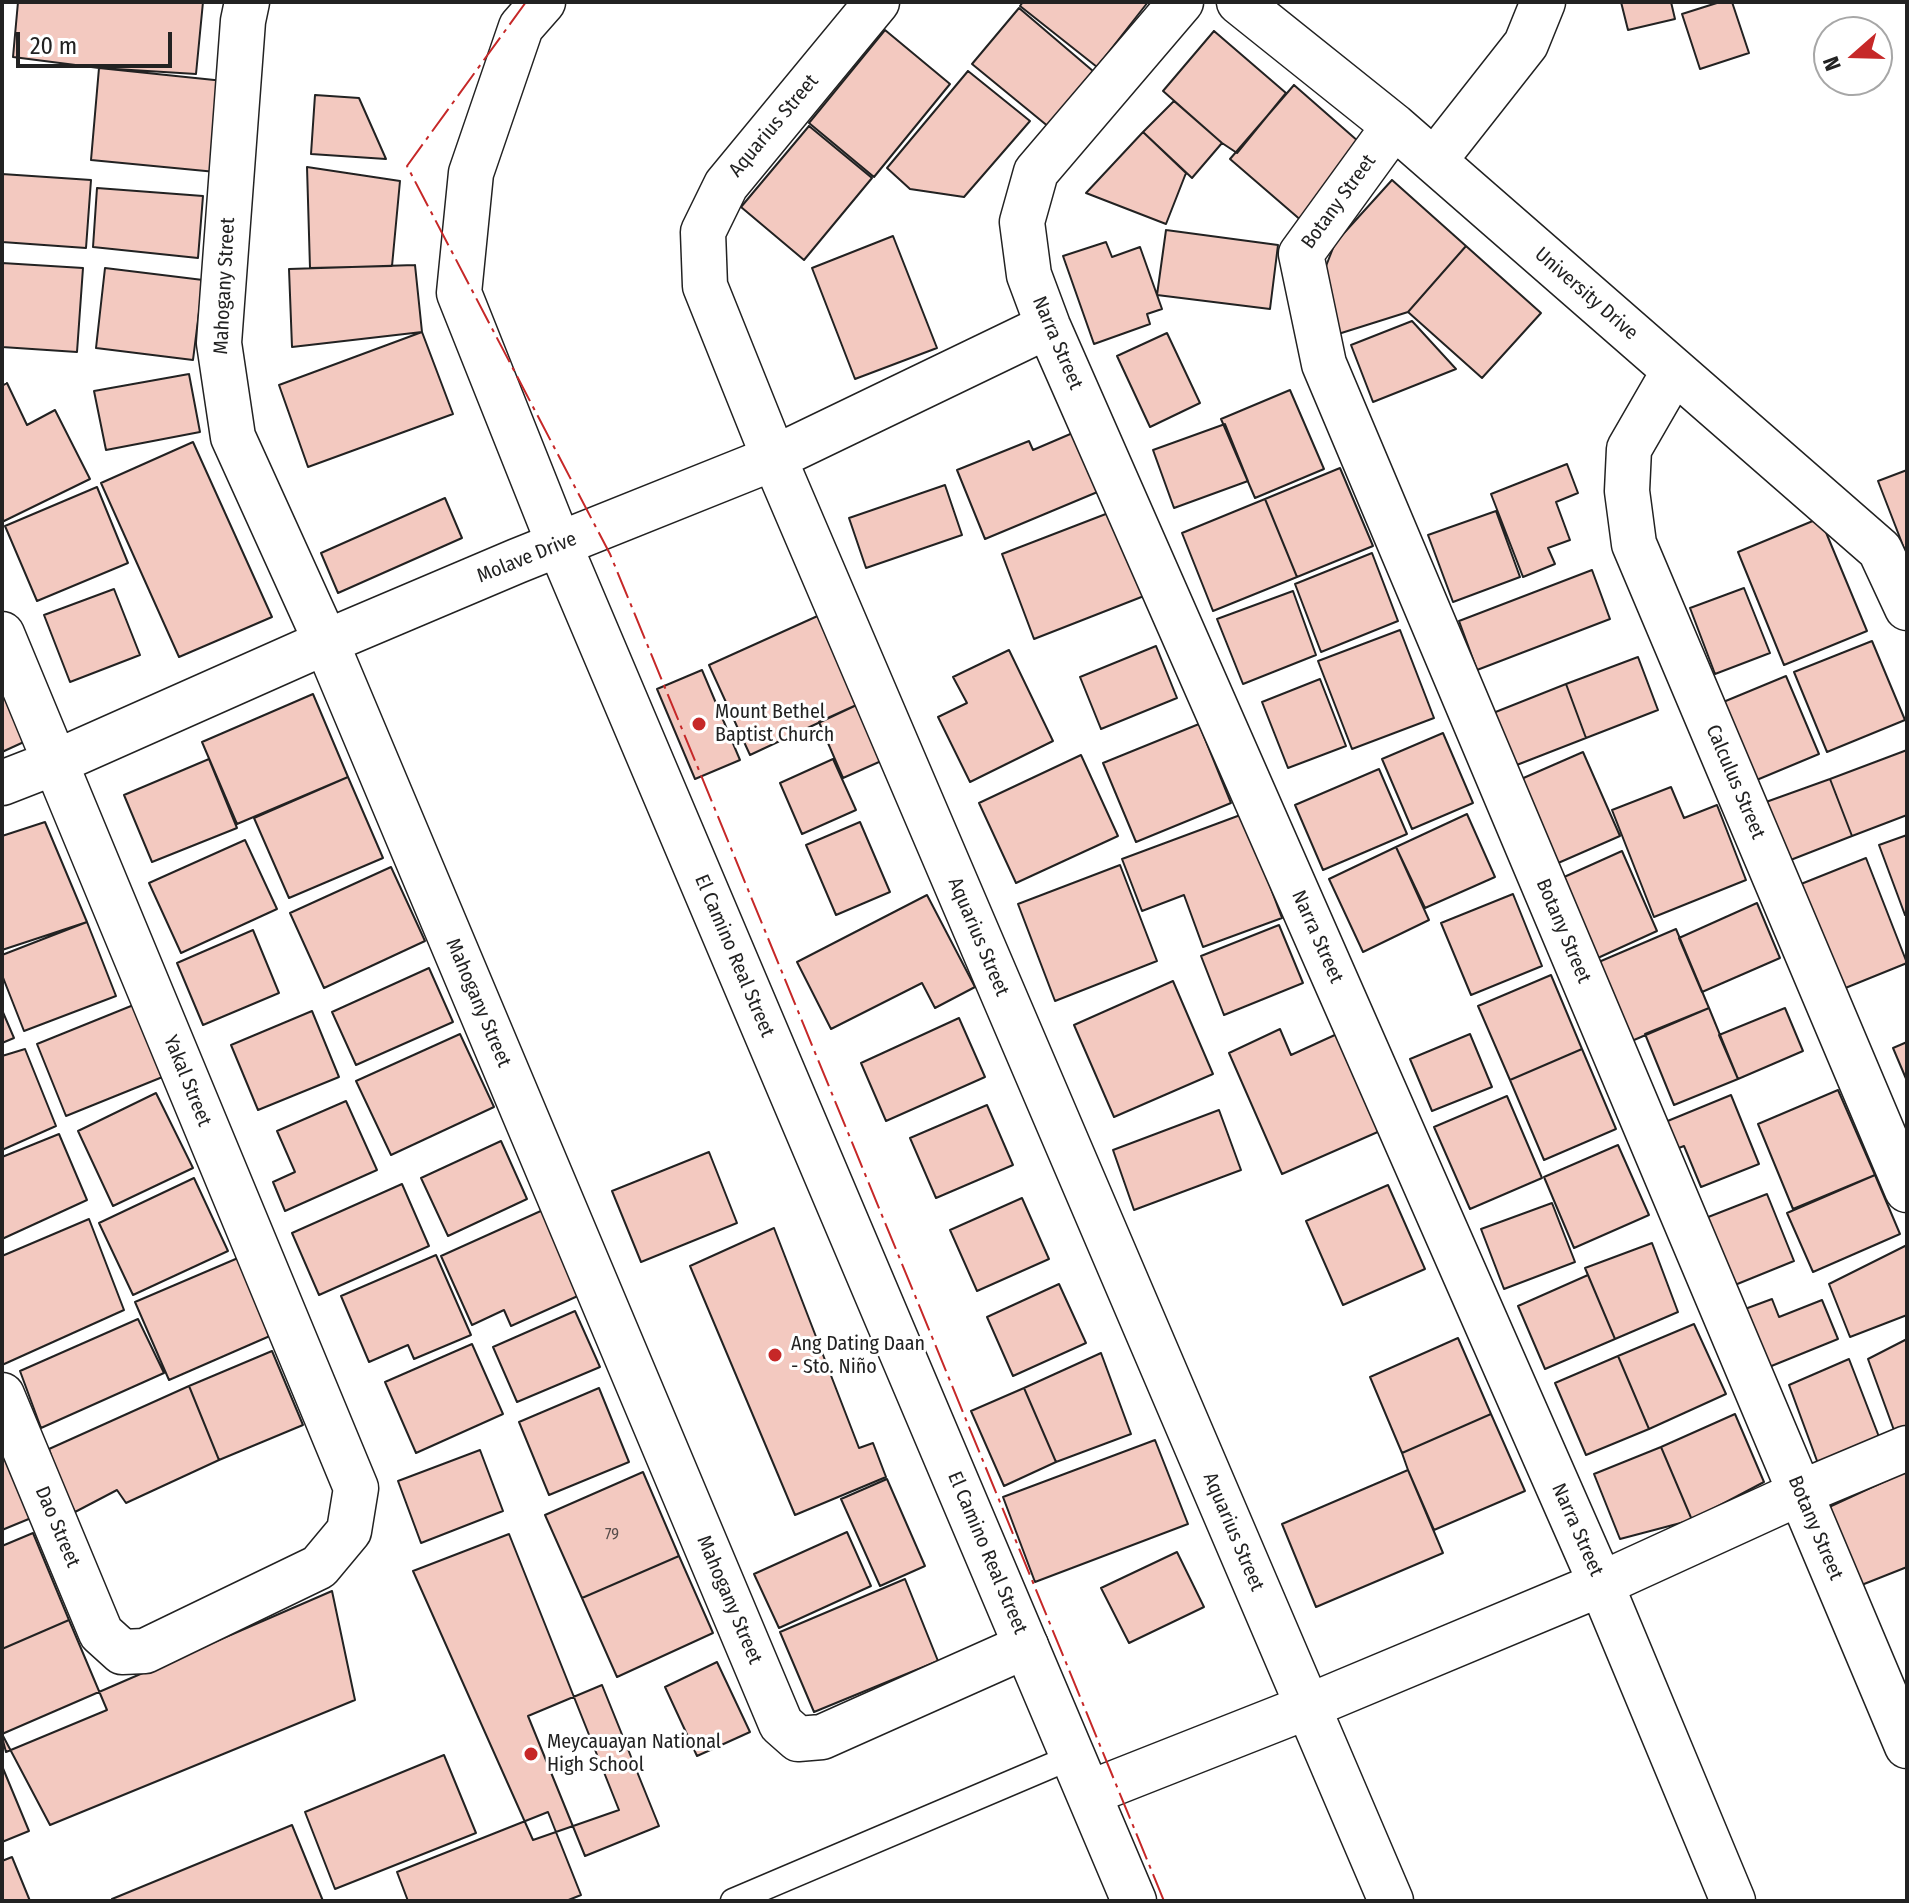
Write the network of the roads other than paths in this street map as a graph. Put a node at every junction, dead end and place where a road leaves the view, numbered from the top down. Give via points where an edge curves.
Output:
1 (247, 2) edge
2 (543, 2) edge
3 (877, 2) edge
4 (1181, 2) edge
5 (1239, 2) edge
6 (1543, 2) edge
7 (1394, 126) junction
8 (1434, 161) junction
9 (1048, 326) junction
10 (1674, 371) junction
11 (774, 458) junction
12 (559, 544) junction
13 (1907, 608) edge
14 (2, 634) edge
15 (326, 642) junction
16 (56, 762) junction
17 (2, 783) edge
18 (1907, 1190) edge
19 (2, 1395) edge
20 (1907, 1448) edge
21 (1800, 1493) junction
22 (1601, 1584) junction
23 (1026, 1646) junction
24 (122, 1652) joint
25 (1307, 1707) junction
26 (1907, 1746) edge
27 (1081, 1774) junction
28 (1125, 1898) edge
29 (733, 1901) edge
30 (1391, 1901) edge
31 (1733, 1901) edge

1 - 15 street, Mahogany Street via 219,343 233,437
2 - 12 street, El Camino Real Street via 521,27 471,173 459,293
3 - 11 street, Aquarius Street via 726,185 703,232 705,286
4 - 9 street, Narra Street via 1036,172 1022,222 1029,275
5 - 7 street, University Drive
6 - 8 street via 1526,44
7 - 8 street, University Drive
7 - 21 street, Botany Street via 1301,254 1324,364
8 - 10 street, University Drive
9 - 11 street, Molave Drive
9 - 22 street, Narra Street
10 - 13 street, University Drive via 1880,550
10 - 18 street, Calculus Street via 1629,449 1627,491 1634,544
11 - 12 street, Molave Drive
11 - 25 street, Aquarius Street
12 - 15 street, Molave Drive
12 - 23 street, El Camino Real Street
14 - 16 street, Yakal Street
15 - 16 street, Molave Drive
15 - 23 street, Mahogany Street via 781,1724 798,1739 822,1737
16 - 17 street, Molave Drive
16 - 24 street, Yakal Street via 356,1488 349,1531 319,1567 145,1651
19 - 24 street, Dao Street via 101,1633
20 - 21 street
21 - 22 street
21 - 26 street, Botany Street
22 - 25 street
22 - 31 street, Narra Street
23 - 27 street, El Camino Real Street
25 - 27 street
25 - 30 street, Aquarius Street
27 - 28 street, El Camino Real Street
27 - 29 lane

